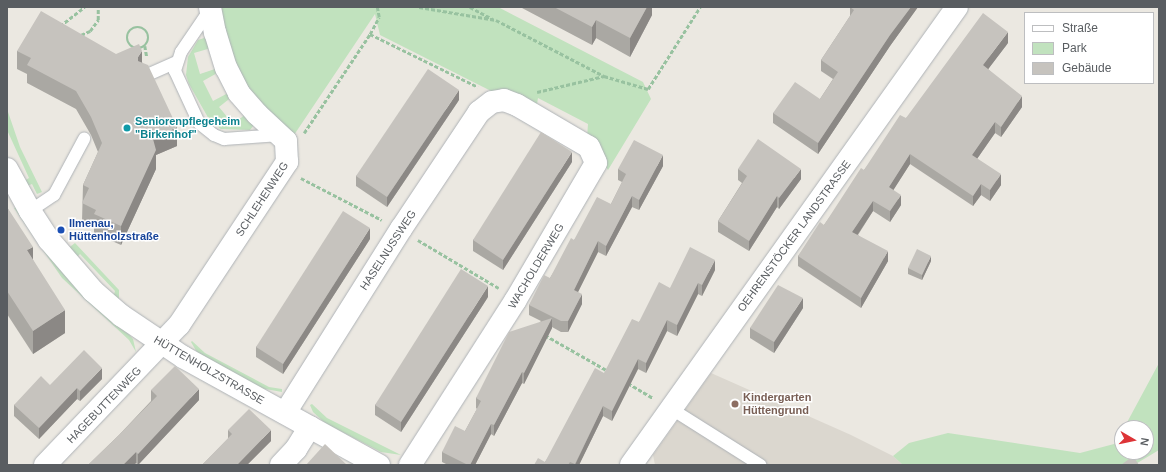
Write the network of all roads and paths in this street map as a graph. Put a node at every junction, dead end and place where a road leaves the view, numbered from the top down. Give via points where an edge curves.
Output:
1 (84, 7) edge
2 (98, 7) edge
3 (211, 7) edge
4 (377, 7) edge
5 (419, 7) edge
6 (470, 7) edge
7 (700, 7) edge
8 (957, 7) edge
9 (496, 20) junction
10 (54, 27) edge
11 (370, 34) junction
12 (74, 36) edge
13 (129, 46) joint
14 (176, 62) junction
15 (145, 76) edge
16 (604, 76) junction
17 (535, 93) dead end
18 (504, 100) junction
19 (280, 135) junction
20 (84, 139) dead end
21 (286, 162) junction
22 (8, 174) edge
23 (30, 211) junction
24 (401, 229) junction
25 (514, 301) junction
26 (541, 332) edge
27 (163, 345) junction
28 (609, 372) edge
29 (623, 380) edge
30 (670, 408) junction
31 (285, 413) junction
32 (310, 427) junction
33 (45, 465) edge
34 (280, 465) edge
35 (379, 465) edge
36 (410, 465) edge
37 (631, 465) edge
38 (760, 465) edge

1 - 10 path via 62,22 60,29
2 - 12 path via 99,15 94,27
3 - 14 lane
3 - 19 street, SCHLEHENWEG via 220,51 239,92 257,114
4 - 11 path via 379,17
5 - 9 path
6 - 9 path
7 - 16 path via 648,89
8 - 30 street, OEHRENSTÖCKER LANDSTRASSE
9 - 16 path
11 - 18 path
11 - 21 path
13 - 13 path via 143,48 148,43 147,33 138,27 131,29 127,39
14 - 15 lane
14 - 19 lane via 177,79 199,123 214,135 224,139
16 - 17 path
18 - 24 street, HASELNUSSWEG via 492,102 479,112
18 - 25 street, WACHOLDERWEG via 589,147 596,163
19 - 21 street, SCHLEHENWEG via 286,142
20 - 23 lane via 54,195
21 - 24 path
21 - 27 street, SCHLEHENWEG via 193,305
22 - 23 street, HÜTTENHOLZSTRASSE
23 - 27 street, HÜTTENHOLZSTRASSE via 72,269 93,291 122,316
24 - 25 path via 507,293
24 - 31 street, HASELNUSSWEG
25 - 36 street, WACHOLDERWEG
26 - 28 path
27 - 31 street, HÜTTENHOLZSTRASSE
27 - 33 street, HAGEBUTTENWEG
29 - 30 path
30 - 37 street, OEHRENSTÖCKER LANDSTRASSE
30 - 38 lane
31 - 32 street, HÜTTENHOLZSTRASSE
32 - 34 street via 296,449
32 - 35 street, HÜTTENHOLZSTRASSE

